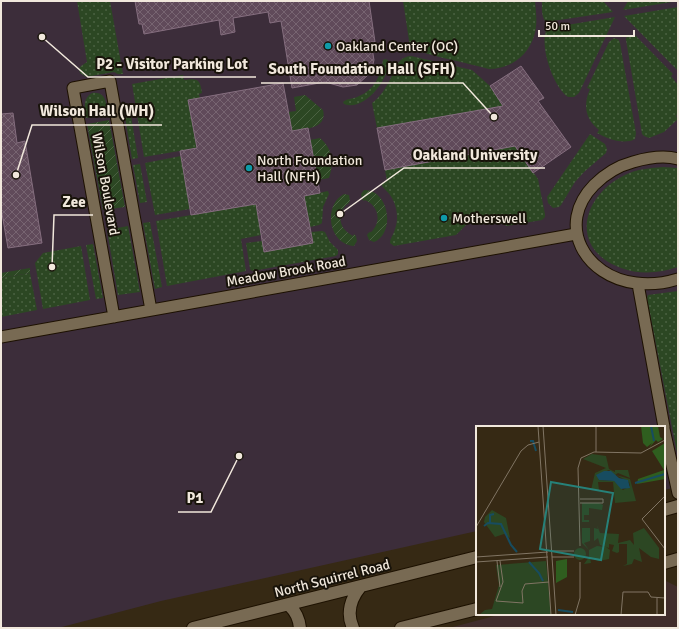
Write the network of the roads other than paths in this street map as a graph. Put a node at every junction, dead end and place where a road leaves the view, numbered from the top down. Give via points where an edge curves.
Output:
1 (678, 159) edge
2 (576, 234) junction
3 (678, 279) edge
4 (638, 284) junction
5 (151, 310) junction
6 (114, 317) junction
7 (1, 337) edge
8 (664, 426) edge
9 (665, 433) edge
10 (678, 493) edge
11 (678, 506) edge
12 (665, 510) edge
13 (476, 557) edge
14 (678, 559) edge
15 (665, 563) edge
16 (361, 586) junction
17 (289, 605) junction
18 (476, 609) edge
19 (194, 628) edge
20 (300, 628) edge
21 (354, 628) edge
22 (401, 628) edge

1 - 2 street via 658,157 632,162 612,170 588,192 580,206
2 - 4 street via 592,263 619,279
2 - 5 street, Meadow Brook Road
3 - 4 street
4 - 8 street
5 - 6 street, Meadow Brook Road
5 - 6 street, Wilson Boulevard via 110,81 73,88
6 - 7 street, Meadow Brook Road
9 - 10 street
11 - 12 main road
13 - 16 main road, North Squirrel Road
14 - 15 main road
16 - 17 main road, North Squirrel Road
16 - 21 main road via 355,593 349,610
17 - 19 main road, North Squirrel Road
17 - 20 main road via 297,616
18 - 22 main road

